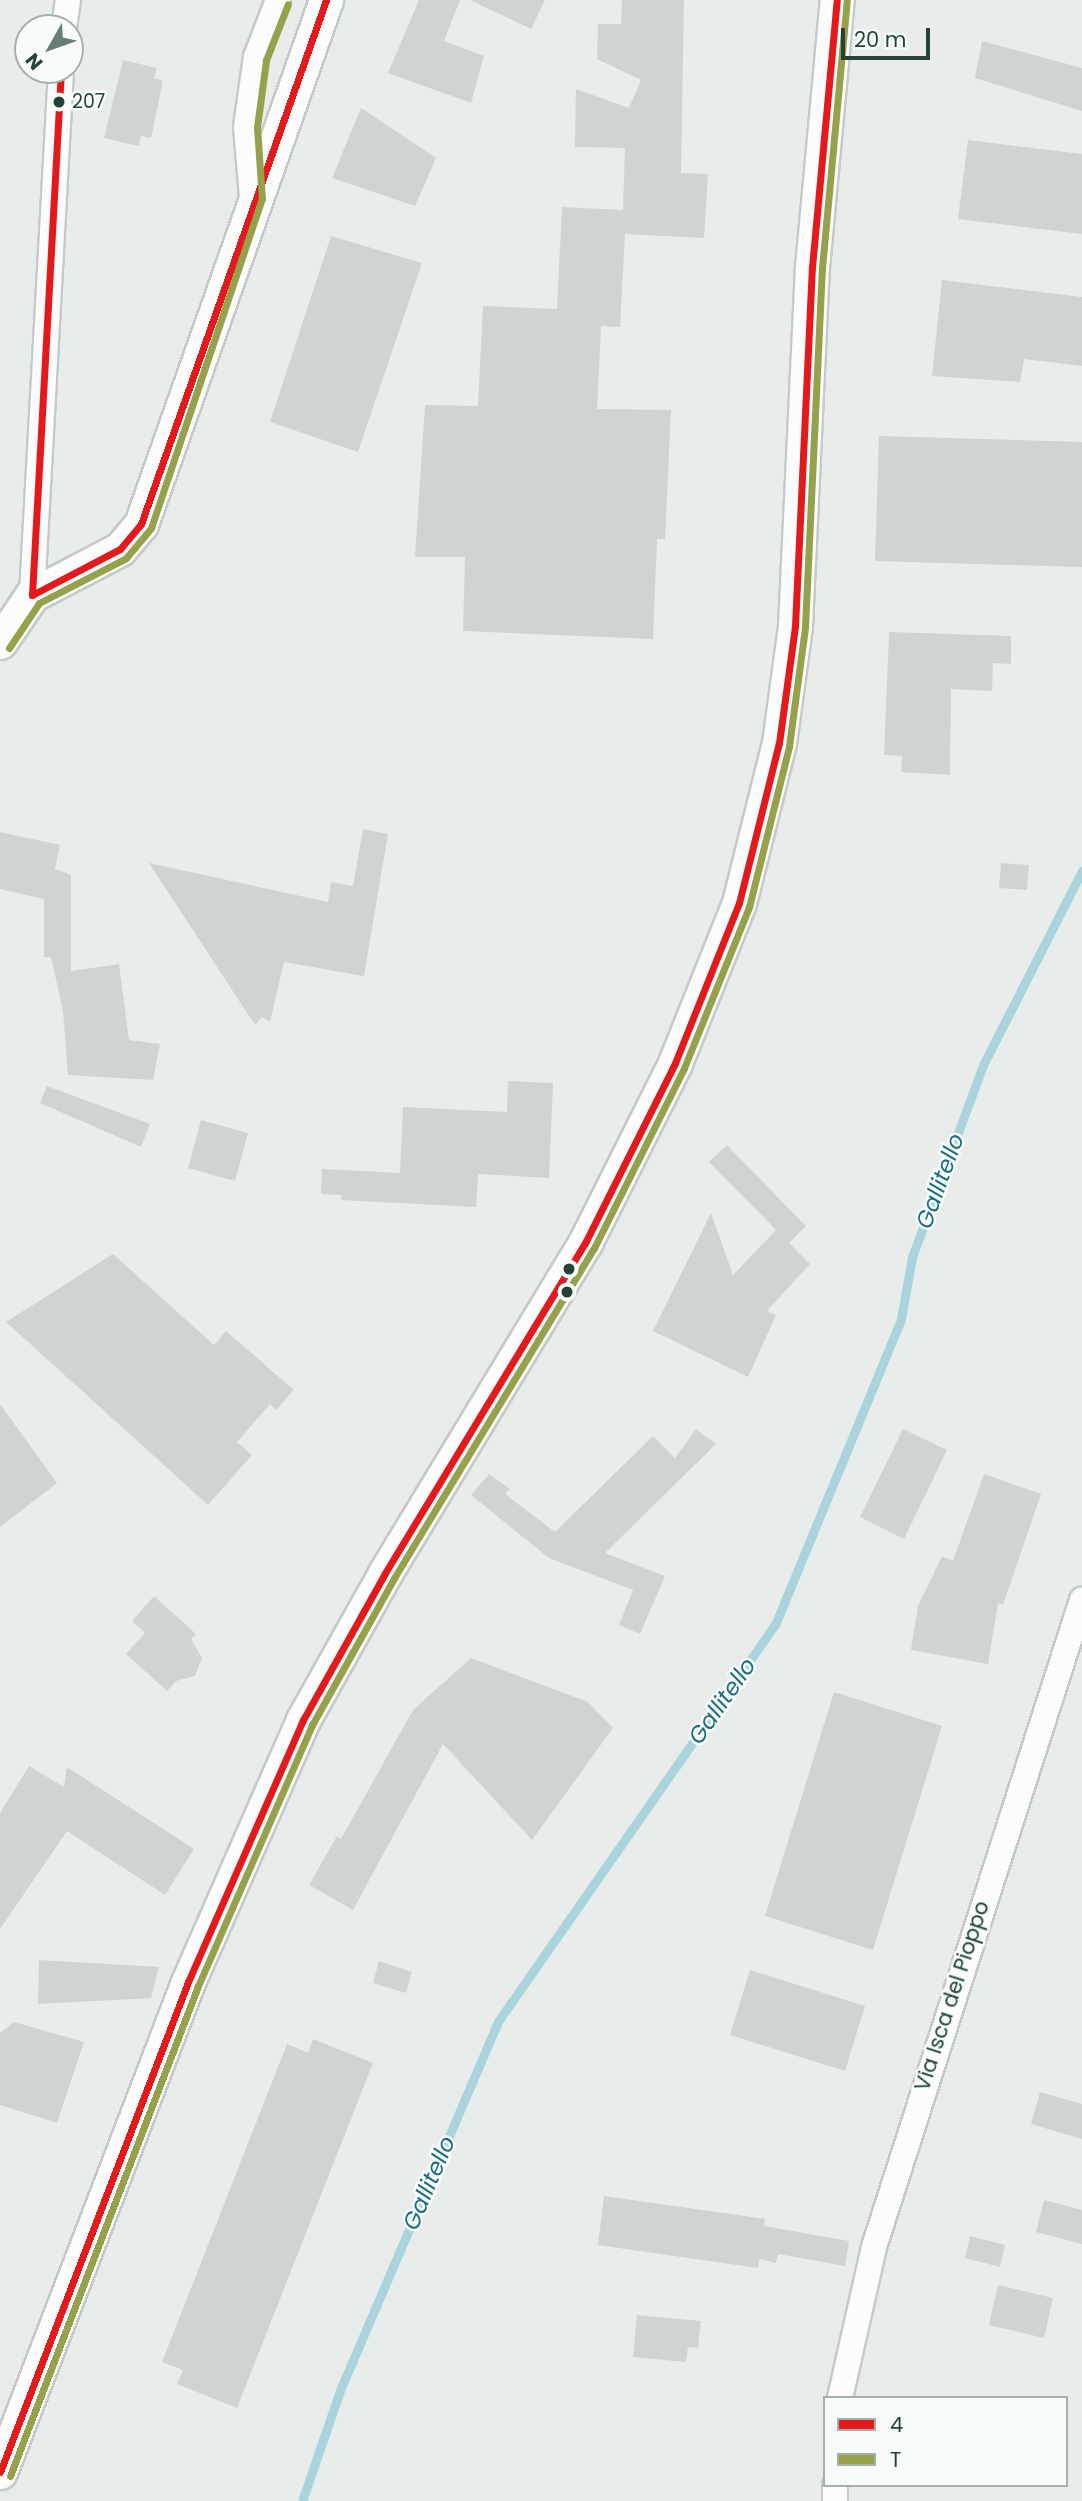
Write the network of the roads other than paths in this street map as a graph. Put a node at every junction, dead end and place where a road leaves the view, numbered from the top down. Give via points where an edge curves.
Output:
1 (278, 0) edge
2 (326, 0) edge
3 (837, 0) edge
4 (60, 84) edge
5 (252, 197) junction
6 (32, 595) junction
7 (0, 642) edge
8 (1082, 1600) edge
9 (840, 2396) edge
10 (0, 2472) edge

1 - 5 street via 256,57 246,127
2 - 5 street
3 - 10 street via 812,279 795,625 779,743 739,904 675,1063 585,1243 384,1573 303,1720 188,1982
4 - 6 street
5 - 6 street via 141,524 120,549
6 - 7 street
8 - 9 street, Via Isca del Pioppo via 874,2247

